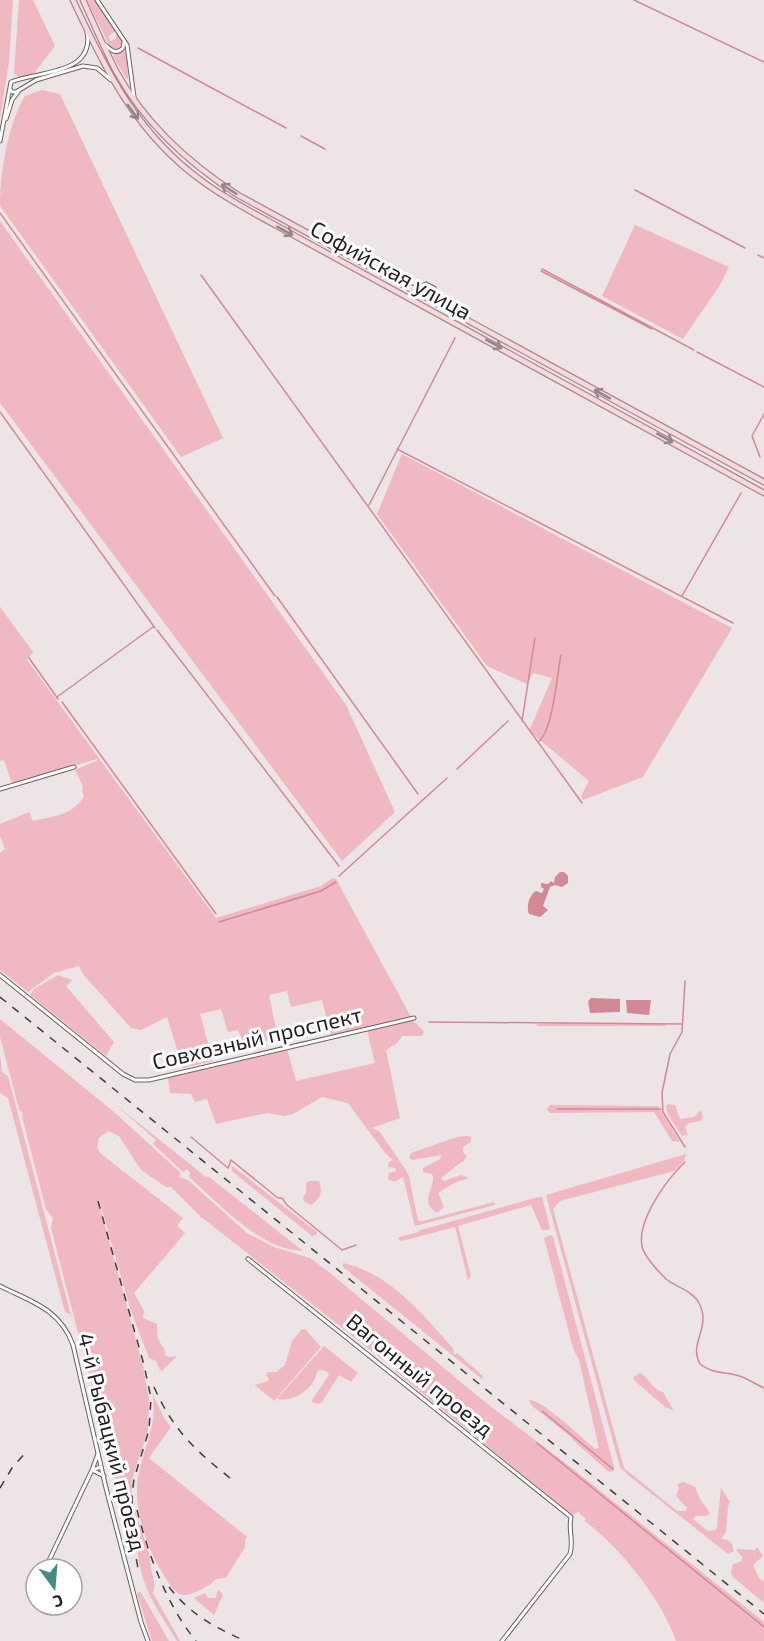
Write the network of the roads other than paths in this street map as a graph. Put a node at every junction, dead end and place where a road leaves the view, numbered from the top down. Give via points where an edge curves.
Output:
1 (73, 0) edge
2 (84, 0) edge
3 (97, 0) edge
4 (84, 25) junction
5 (118, 30) junction
6 (103, 44) junction
7 (112, 81) junction
8 (9, 88) junction
9 (20, 89) junction
10 (136, 102) junction
11 (2, 129) junction
12 (0, 141) edge
13 (390, 278) junction
14 (454, 313) junction
15 (764, 482) edge
16 (764, 493) edge
17 (74, 767) dead end
18 (0, 789) edge
19 (0, 975) edge
20 (414, 1018) dead end
21 (248, 1259) dead end
22 (0, 1286) edge
23 (99, 1452) junction
24 (101, 1467) junction
25 (92, 1470) junction
26 (104, 1476) junction
27 (51, 1557) edge
28 (148, 1641) edge
29 (502, 1641) edge

1 - 4 main road, Софийская улица
2 - 6 main road, Софийская улица
3 - 5 street
4 - 7 main road, Софийская улица
4 - 8 street via 88,44 80,61 11,82
5 - 6 street via 124,43 122,50 112,51
5 - 10 street via 128,50
6 - 10 main road, Софийская улица
7 - 9 street via 98,68 83,66
7 -> 16 main road, Софийская улица via 155,140 231,201
8 - 9 street via 14,93
8 - 11 street
9 - 11 street
13 -> 10 main road, Софийская улица via 211,177 160,133
11 - 12 street
13 - 14 main road, Софийская улица
13 - 14 street via 412,288 426,284 434,288 435,299
15 -> 14 main road, Софийская улица
17 - 18 street
19 - 20 street, Совхозный проспект via 135,1080 149,1080
21 - 29 street, Вагонный проезд via 571,1517 572,1547 568,1558
22 - 23 street, 4-й Рыбацкий проезд via 48,1310 66,1328
23 - 24 street, 4-й Рыбацкий проезд
23 - 25 street
24 - 25 street
24 - 26 street, 4-й Рыбацкий проезд
25 - 26 street
25 - 27 street
26 - 28 street, 4-й Рыбацкий проезд

